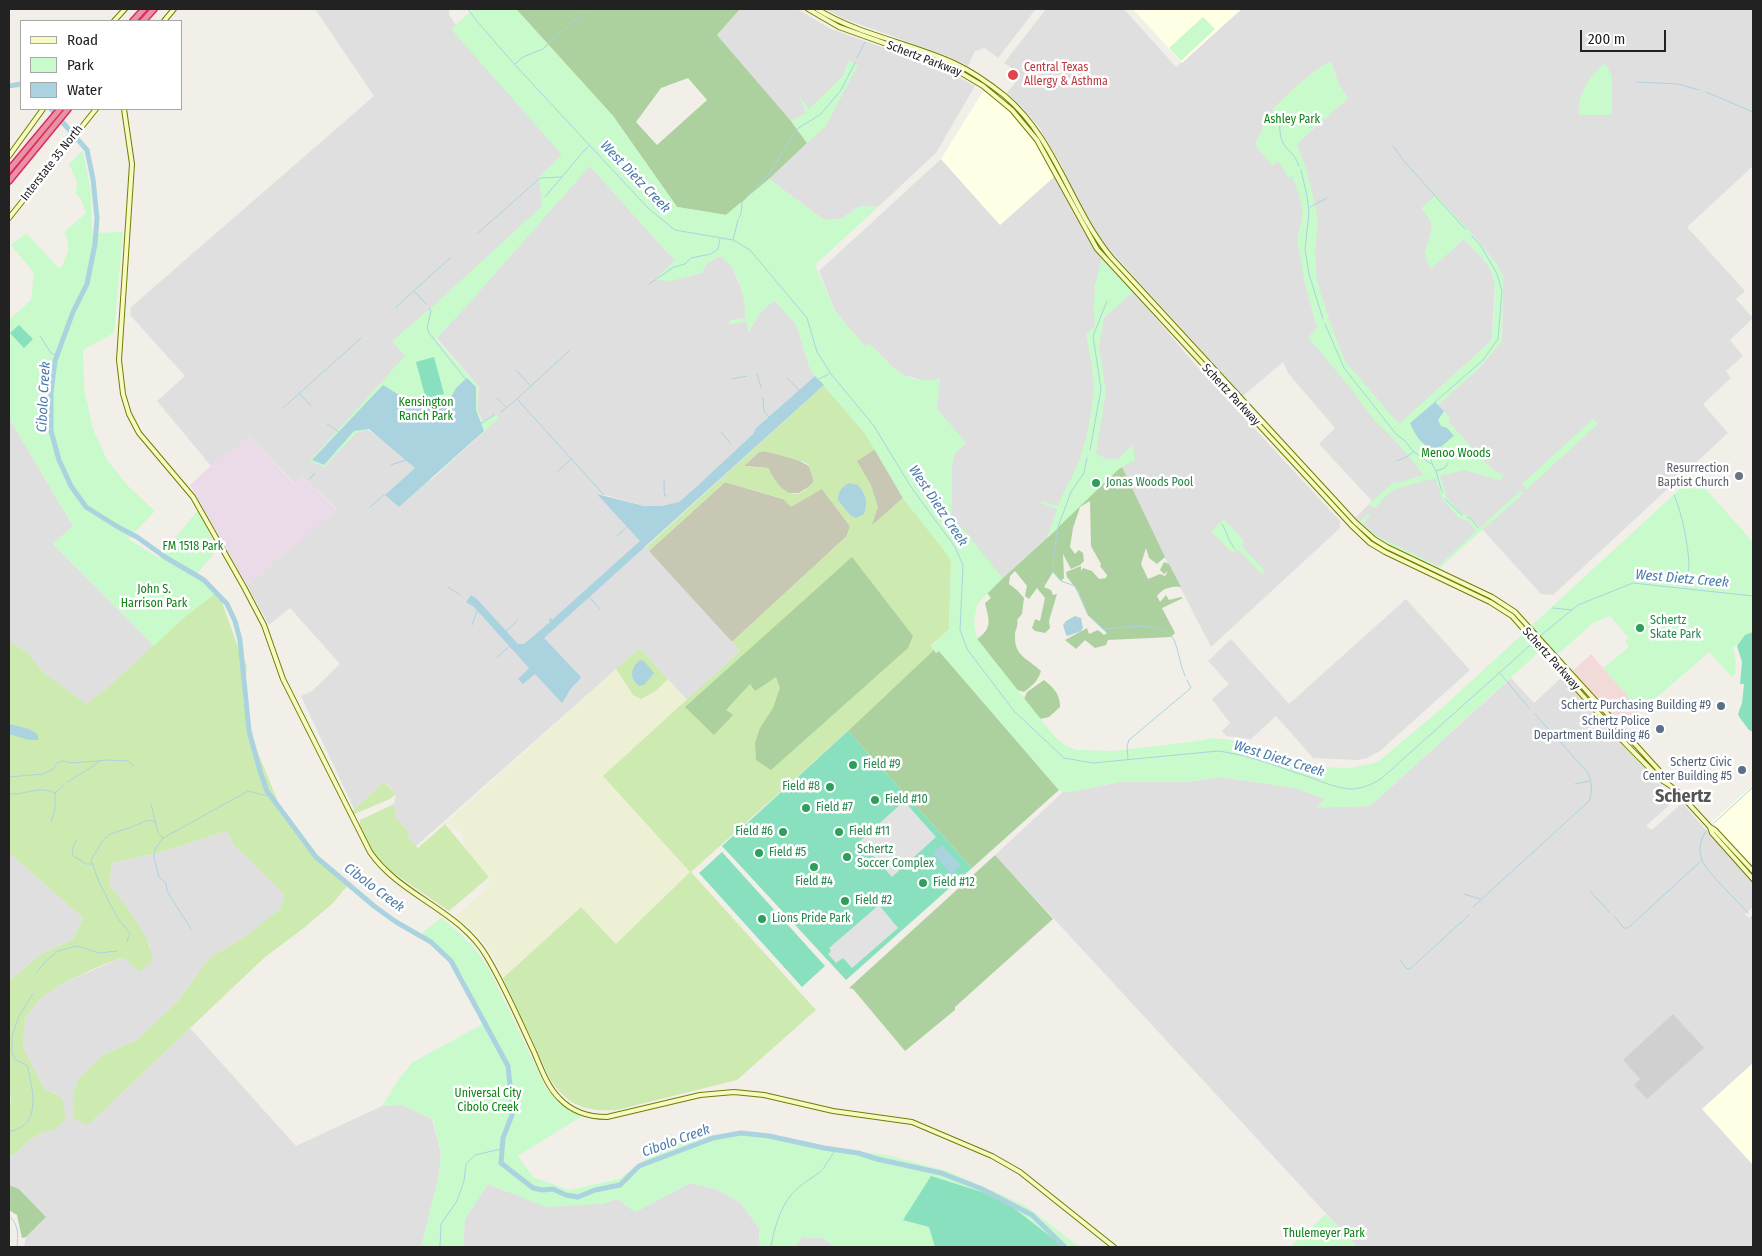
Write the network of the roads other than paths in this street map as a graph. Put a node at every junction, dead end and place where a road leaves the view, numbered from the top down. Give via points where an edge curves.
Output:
1 (125, 9) edge
2 (144, 9) edge
3 (154, 9) edge
4 (174, 9) edge
5 (808, 9) edge
6 (817, 9) edge
7 (116, 20) edge
8 (134, 20) edge
9 (144, 20) edge
10 (165, 20) edge
11 (42, 110) edge
12 (59, 110) edge
13 (67, 110) edge
14 (95, 110) edge
15 (124, 110) edge
16 (9, 156) edge
17 (9, 170) edge
18 (9, 181) edge
19 (9, 218) edge
20 (1525, 626) junction
21 (1612, 724) junction
22 (1628, 738) junction
23 (1623, 741) junction
24 (1646, 761) junction
25 (1710, 827) junction
26 (1753, 872) edge
27 (1753, 879) edge
28 (1114, 1247) edge

1 - 7 main road
2 - 8 highway
3 - 9 highway
4 - 10 main road
5 - 20 main road, Schertz Parkway via 839,27 951,67 997,97 1037,140 1097,248 1355,530 1384,552 1496,606
6 - 20 main road, Schertz Parkway via 850,25 958,65 1006,97 1041,137 1088,225 1111,257 1363,531 1387,547 1492,597 1515,612
11 - 16 main road
12 - 17 highway
13 - 18 highway
14 - 19 main road, Interstate 35 North
15 - 28 main road via 132,164 119,360 123,394 131,419 139,433 190,492 243,585 264,625 283,679 370,852 389,874 458,924 480,946 548,1083 560,1099 582,1113 607,1117 705,1094 745,1093 833,1111 912,1122 992,1156 1020,1172
20 - 21 main road, Schertz Parkway
21 - 22 main road, Schertz Parkway
21 - 23 main road, Schertz Parkway
22 - 23 main road
22 - 24 main road, Schertz Parkway
23 - 24 main road, Schertz Parkway
24 - 25 main road, Schertz Parkway
25 - 26 main road, Schertz Parkway
25 - 27 main road, Schertz Parkway via 1713,835

